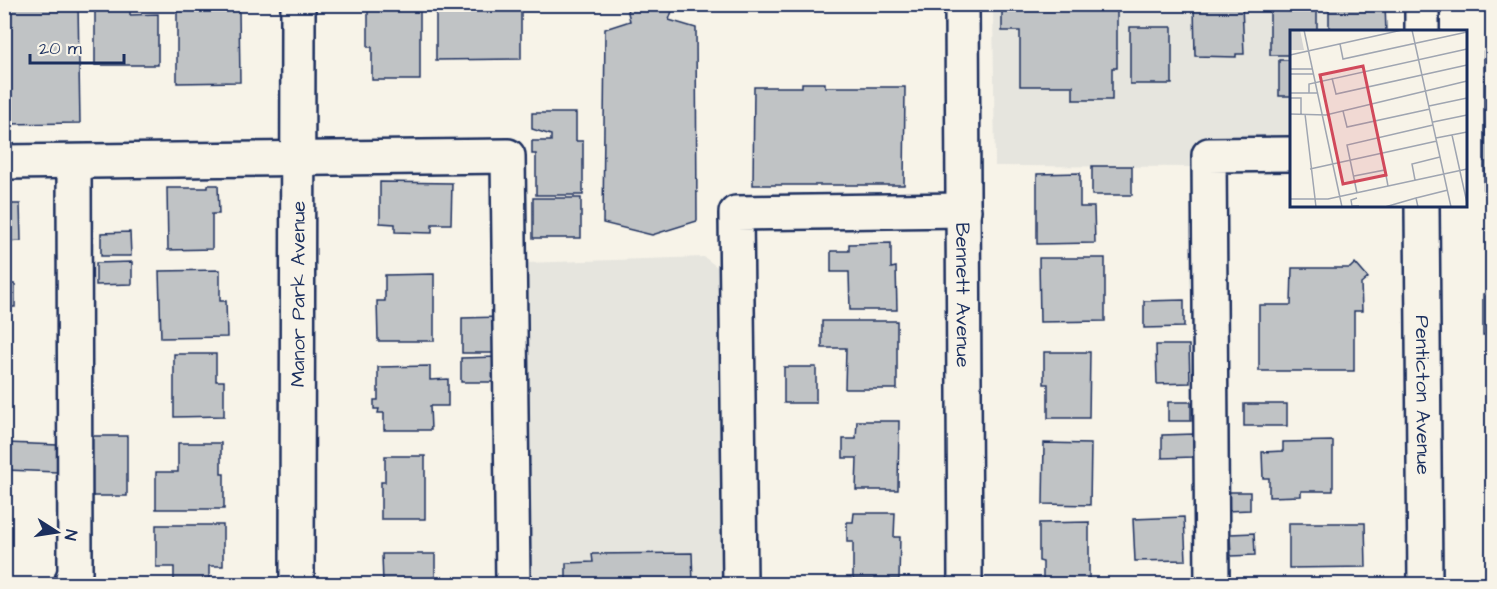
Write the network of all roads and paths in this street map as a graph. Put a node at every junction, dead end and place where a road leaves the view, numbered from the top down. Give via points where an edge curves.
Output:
1 (298, 4) edge
2 (962, 4) edge
3 (1422, 4) edge
4 (1422, 30) edge
5 (1290, 154) edge
6 (298, 159) junction
7 (4, 162) edge
8 (74, 162) junction
9 (1422, 207) edge
10 (964, 210) junction
11 (70, 585) edge
12 (297, 585) edge
13 (513, 585) edge
14 (740, 585) edge
15 (965, 585) edge
16 (1212, 585) edge
17 (1425, 585) edge

1 - 6 street, Manor Park Avenue
2 - 10 street, Bennett Avenue
3 - 4 street
5 - 16 street via 1209,154
6 - 8 street
6 - 12 street, Manor Park Avenue
6 - 13 street via 508,156
7 - 8 street
8 - 11 street via 75,572
9 - 17 street, Penticton Avenue
10 - 14 street via 736,213
10 - 15 street, Bennett Avenue

